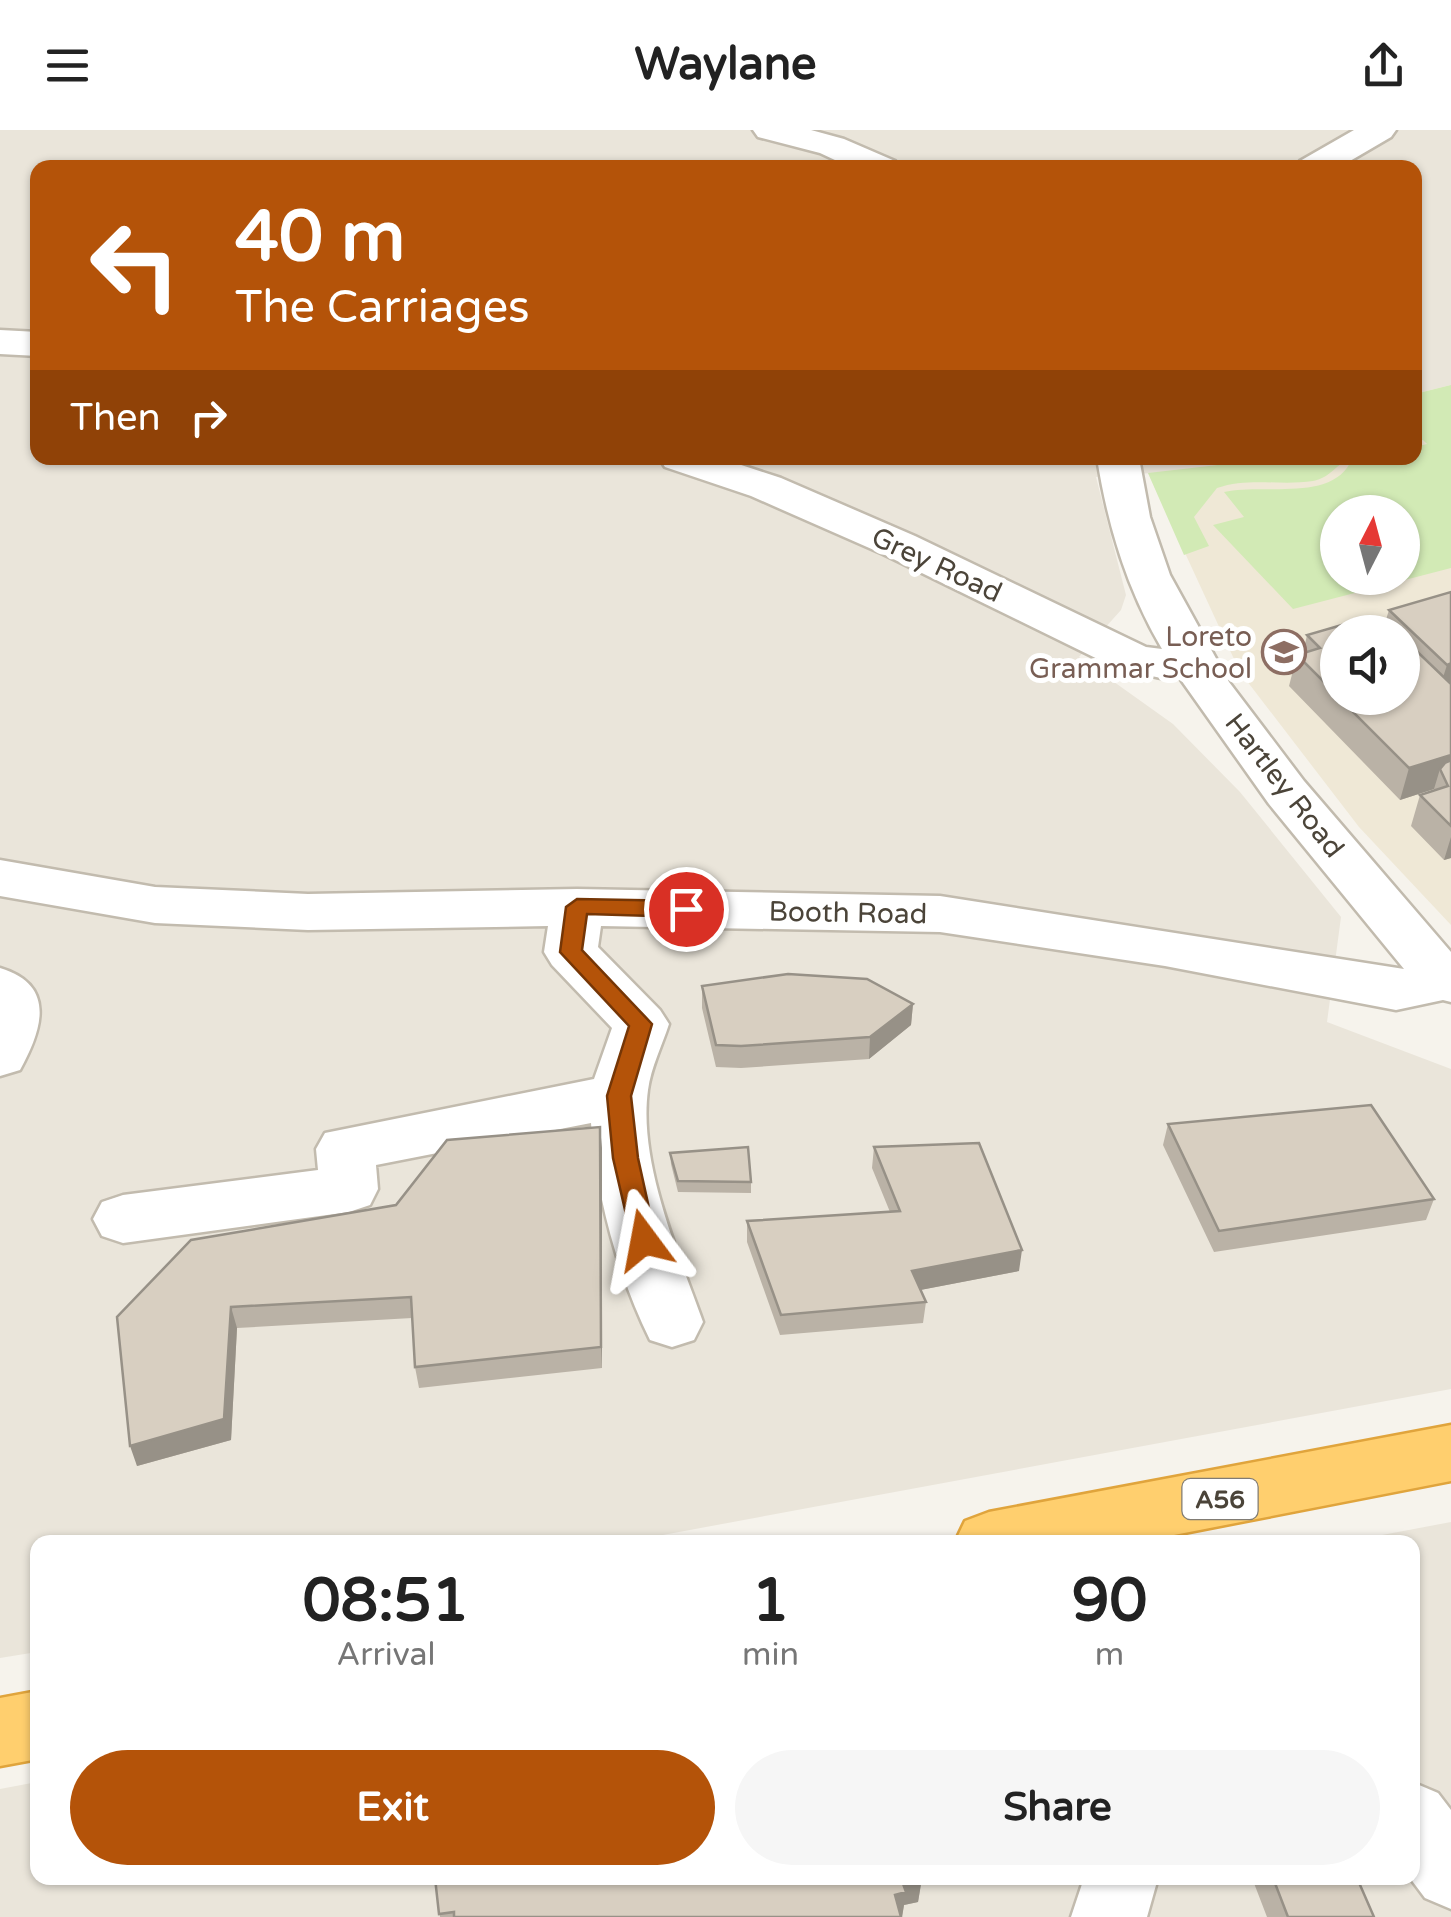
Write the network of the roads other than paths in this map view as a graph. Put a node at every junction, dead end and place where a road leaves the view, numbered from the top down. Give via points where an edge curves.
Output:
1 (770, 130) edge
2 (1380, 130) edge
3 (865, 160) edge
4 (1326, 160) edge
5 (0, 342) edge
6 (30, 344) edge
7 (701, 465) edge
8 (1119, 465) edge
9 (1192, 662) junction
10 (0, 878) edge
11 (577, 907) junction
12 (1449, 982) edge
13 (0, 988) edge
14 (0, 1055) edge
15 (619, 1096) junction
16 (124, 1219) dead end
17 (672, 1322) dead end
18 (1451, 1454) edge
19 (1026, 1535) edge
20 (30, 1726) edge
21 (0, 1732) edge
22 (1420, 1829) edge
23 (1451, 1872) edge
24 (1119, 1885) edge
25 (1109, 1917) edge

1 - 3 street
2 - 4 street
5 - 6 street
7 - 9 street, Grey Road via 899,545 1134,660
8 - 9 street, Hartley Road via 1151,581
9 - 12 street, Hartley Road via 1294,804
10 - 11 street, Booth Road via 193,907
11 - 12 street, Booth Road via 940,914 1396,990
11 - 15 street via 571,952 640,1024
13 - 14 street via 14,1003 16,1027
15 - 16 street via 345,1149 349,1190
15 - 17 street via 644,1240
18 - 19 highway, A56
20 - 21 highway
22 - 23 street
24 - 25 street

